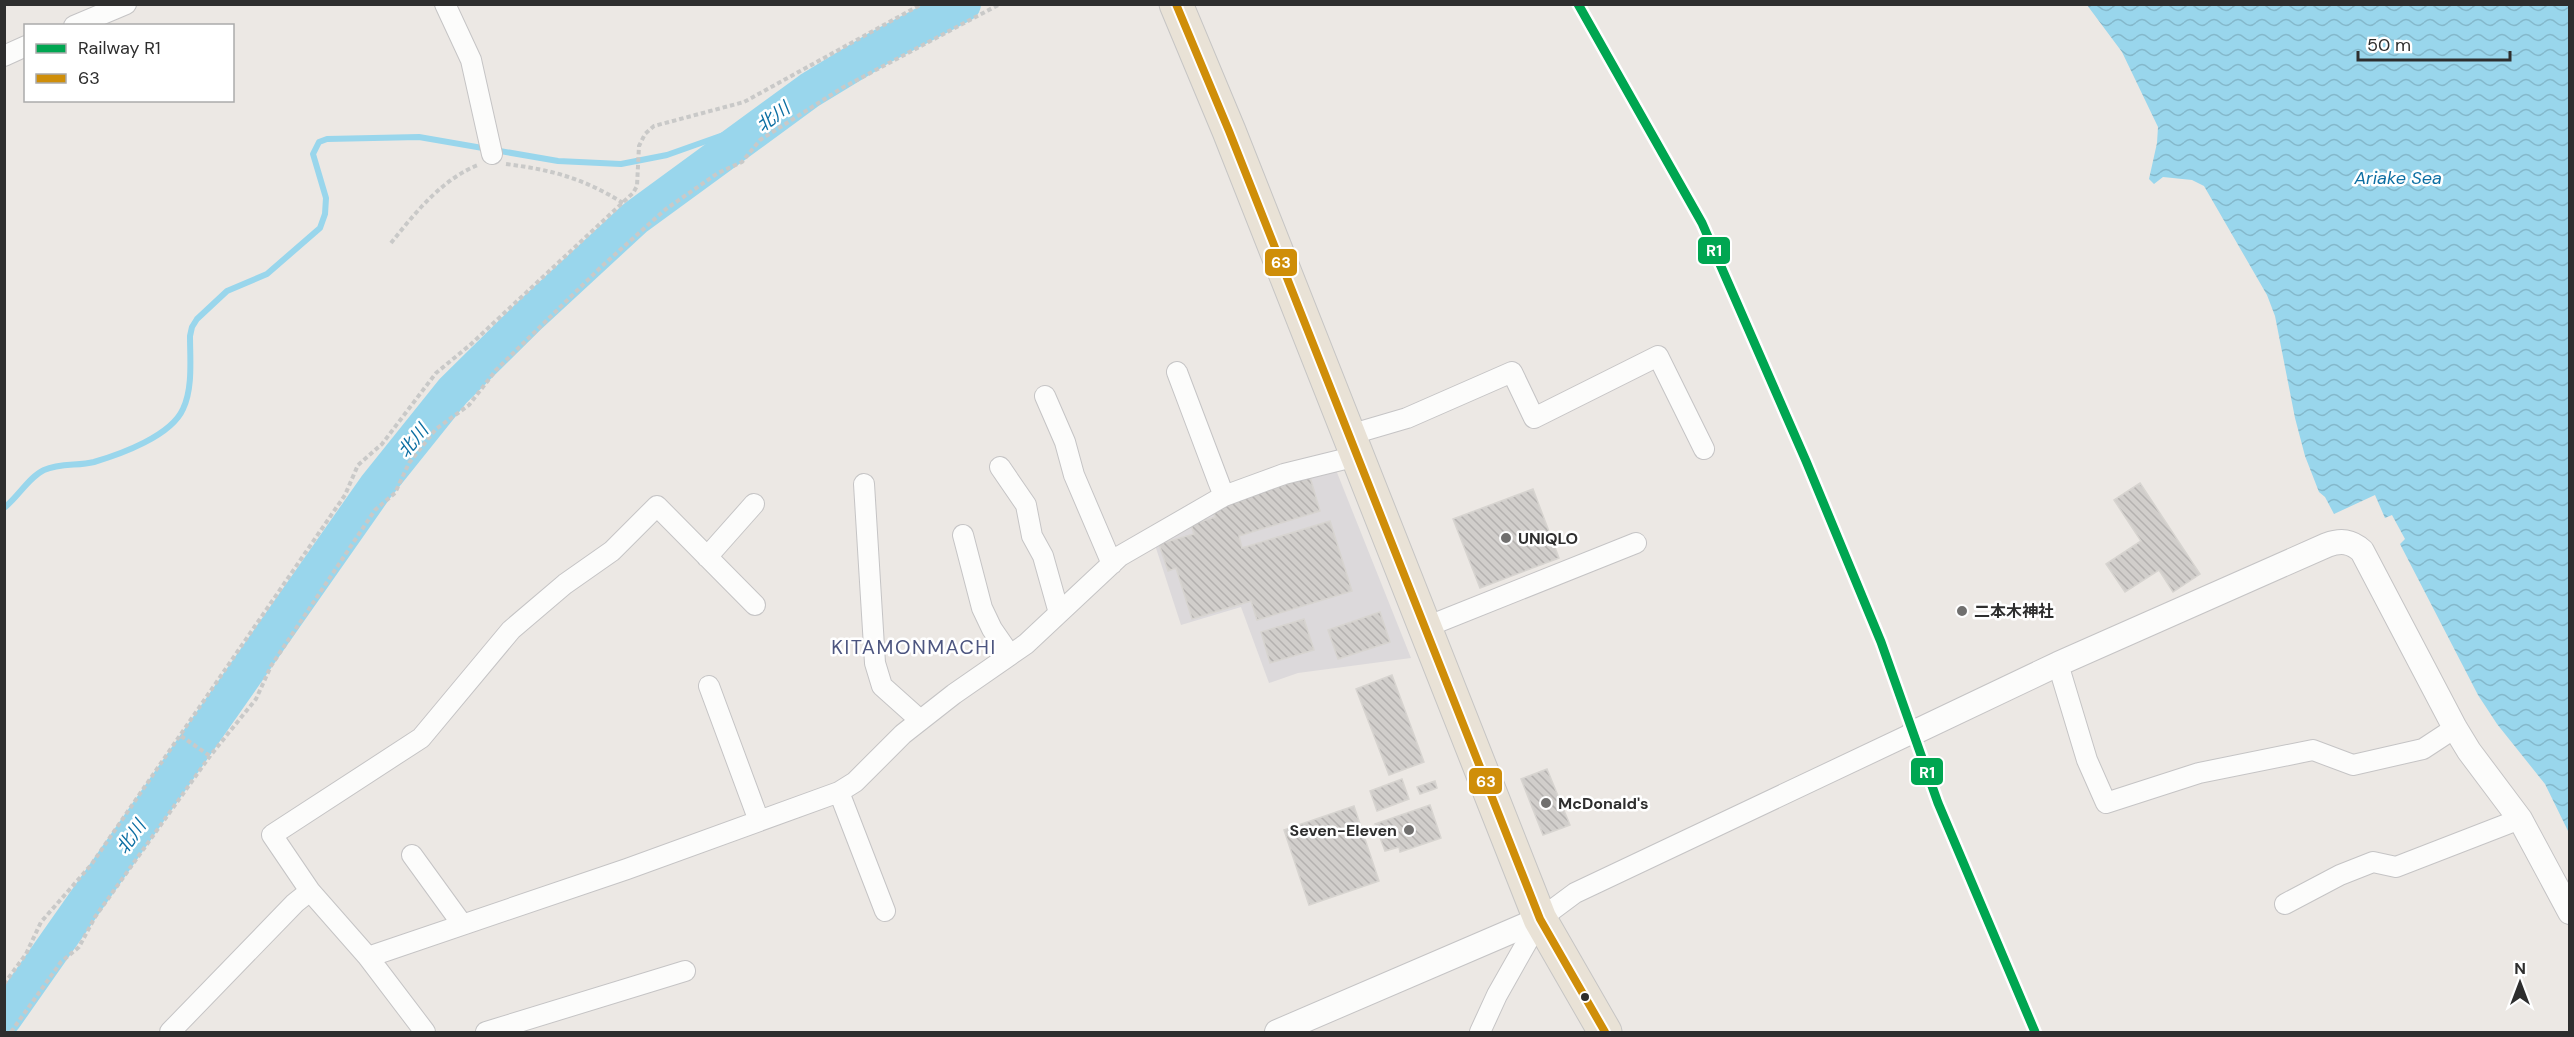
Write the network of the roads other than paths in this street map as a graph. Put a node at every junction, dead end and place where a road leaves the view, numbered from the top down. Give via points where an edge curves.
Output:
1 (126, 4) edge
2 (445, 4) edge
3 (1176, 4) edge
4 (81, 17) edge
5 (24, 47) edge
6 (4, 56) edge
7 (491, 156) road end
8 (1045, 396) dead end
9 (1353, 446) junction
10 (1704, 449) dead end
11 (1000, 467) dead end
12 (864, 484) dead end
13 (1224, 496) junction
14 (754, 504) dead end
15 (963, 535) dead end
16 (1636, 543) dead end
17 (707, 557) junction
18 (1112, 564) junction
19 (755, 605) dead end
20 (1059, 613) junction
21 (1426, 627) junction
22 (1010, 655) junction
23 (2058, 664) junction
24 (710, 686) dead end
25 (920, 720) junction
26 (2455, 728) junction
27 (1913, 733) joint
28 (839, 792) junction
29 (2520, 819) junction
30 (759, 822) junction
31 (412, 855) dead end
32 (310, 891) junction
33 (2285, 904) dead end
34 (885, 911) dead end
35 (2570, 912) edge
36 (1539, 919) junction
37 (462, 924) junction
38 (368, 957) junction
39 (685, 970) dead end
40 (171, 1032) edge
41 (425, 1032) edge
42 (486, 1032) edge
43 (1277, 1032) edge
44 (1480, 1032) edge
45 (1605, 1032) edge

1 - 4 street
2 - 7 street via 471,60
3 - 9 highway
5 - 6 street
8 - 18 street
9 - 10 street via 1512,372 1534,418 1658,356
9 - 13 street
9 - 21 highway
11 - 20 street via 1026,505 1032,536 1044,556
12 - 25 street via 876,663 882,686
13 - 13 street via 1205,444 1177,372 1218,481
13 - 18 street
14 - 17 street
15 - 22 street via 982,608
16 - 21 street
17 - 19 street
17 - 32 street via 657,506 612,551 511,630 421,738 272,835
18 - 20 street
20 - 22 street
21 - 36 highway
22 - 25 street
23 - 26 street via 2086,760 2106,803 2199,773 2313,750 2353,765 2422,749
23 - 26 street via 2342,541 2362,551
23 - 27 street
24 - 30 street
25 - 28 street via 855,782
26 - 29 street
27 - 36 street via 1575,893
28 - 30 street
28 - 34 street
29 - 33 street via 2396,867 2373,862
29 - 35 street
30 - 37 street
31 - 37 street
32 - 38 street
32 - 40 street
36 - 43 street
36 - 44 street
36 - 45 highway
37 - 38 street
38 - 41 street
39 - 42 street

